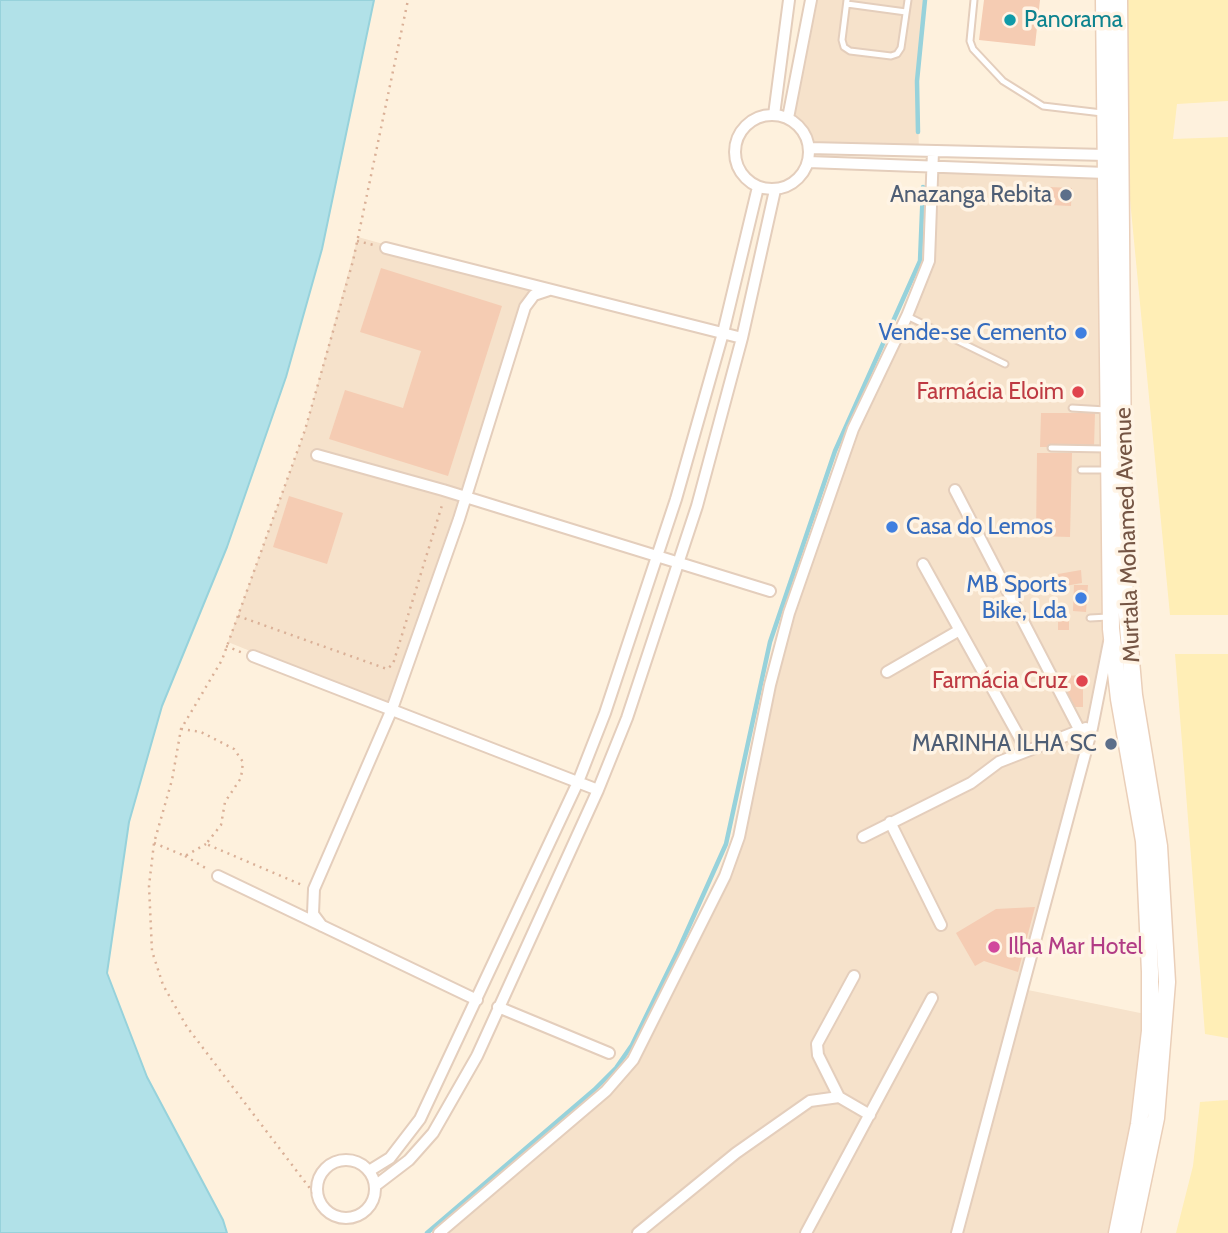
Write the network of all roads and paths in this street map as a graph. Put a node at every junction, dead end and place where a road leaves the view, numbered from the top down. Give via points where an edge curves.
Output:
1 (408, 0) edge
2 (789, 0) edge
3 (811, 0) edge
4 (908, 0) edge
5 (974, 0) edge
6 (1104, 0) edge
7 (1119, 0) edge
8 (847, 2) edge
9 (906, 12) junction
10 (1105, 113) junction
11 (774, 115) junction
12 (788, 118) junction
13 (809, 148) junction
14 (933, 151) junction
15 (1106, 155) junction
16 (808, 162) junction
17 (933, 167) junction
18 (1106, 173) junction
19 (758, 187) junction
20 (775, 190) junction
21 (357, 241) junction
22 (386, 248) joint
23 (550, 290) junction
24 (907, 316) junction
25 (723, 333) junction
26 (742, 338) junction
27 (1005, 363) dead end
28 (1072, 408) dead end
29 (1109, 410) junction
30 (1051, 448) dead end
31 (1109, 449) junction
32 (317, 455) dead end
33 (1081, 470) dead end
34 (1109, 470) junction
35 (955, 490) dead end
36 (447, 491) junction
37 (466, 497) junction
38 (657, 557) junction
39 (679, 564) junction
40 (923, 564) dead end
41 (770, 591) dead end
42 (237, 616) junction
43 (1090, 618) dead end
44 (1111, 623) junction
45 (958, 631) junction
46 (226, 646) junction
47 (253, 656) joint
48 (887, 672) dead end
49 (392, 709) junction
50 (1092, 728) junction
51 (181, 729) junction
52 (1079, 729) junction
53 (1027, 751) junction
54 (578, 782) junction
55 (598, 790) junction
56 (890, 822) junction
57 (863, 836) dead end
58 (153, 843) junction
59 (206, 844) junction
60 (185, 856) junction
61 (218, 876) joint
62 (313, 890) junction
63 (941, 925) dead end
64 (322, 926) junction
65 (854, 976) dead end
66 (932, 998) dead end
67 (477, 1000) junction
68 (498, 1007) junction
69 (608, 1053) dead end
70 (839, 1097) junction
71 (870, 1115) junction
72 (369, 1171) junction
73 (376, 1186) junction
74 (318, 1199) junction
75 (439, 1233) edge
76 (638, 1233) edge
77 (806, 1233) edge
78 (957, 1233) edge
79 (1117, 1233) edge
80 (1132, 1233) edge

1 - 21 path
2 - 11 street
3 - 12 street
4 - 9 lane
5 - 10 lane via 970,41 1003,81 1043,106
6 - 10 street, Murtala Mohamed Avenue
7 - 80 street, Murtala Mohamed Avenue via 1124,580 1134,695 1159,846 1167,982 1156,1118
8 - 9 lane
8 - 9 lane via 842,40 850,51 897,54
10 - 15 street, Murtala Mohamed Avenue
11 - 12 street
11 - 19 street via 751,121 734,150 740,173
12 - 13 street via 803,131
13 - 14 street
13 - 16 street
14 - 15 street
14 - 17 street
15 - 18 street, Murtala Mohamed Avenue
16 - 17 street
16 - 20 street via 792,184
17 - 18 street
17 - 24 street via 929,261
18 - 29 street, Murtala Mohamed Avenue
19 - 20 street
19 - 25 street
20 - 26 street
21 - 22 path
21 - 42 path via 305,430
22 - 23 street
23 - 25 street
23 - 37 street via 534,295 525,307
24 - 27 lane
24 - 75 street via 853,429 789,613 733,857 645,1042 606,1091
25 - 26 street
25 - 38 street
26 - 39 street
28 - 29 lane
29 - 31 street, Murtala Mohamed Avenue
30 - 31 lane
31 - 34 street, Murtala Mohamed Avenue
32 - 36 street
33 - 34 lane
34 - 44 street, Murtala Mohamed Avenue
35 - 52 street
36 - 37 street
36 - 42 path via 393,664 387,669
37 - 38 street
37 - 49 street
38 - 39 street
38 - 54 street
39 - 41 street
39 - 55 street
40 - 45 street
42 - 46 path
43 - 44 lane
44 - 50 street
44 - 79 street, Murtala Mohamed Avenue via 1144,841 1150,972 1150,1031 1139,1124
45 - 48 street
45 - 53 street
46 - 47 path
46 - 51 path
47 - 49 street
49 - 54 street
49 - 62 street
50 - 52 street
50 - 78 street
51 - 58 path
51 - 59 path via 201,732 234,749 243,762 241,778 225,802 221,825
52 - 53 street
53 - 56 street
54 - 55 street
54 - 67 street
55 - 68 street
56 - 57 street
56 - 63 street
58 - 60 path
58 - 74 path via 150,924 152,951 163,985 187,1027
59 - 60 path
59 - 62 path
60 - 61 path
61 - 64 street
62 - 64 street via 313,914
64 - 67 street
65 - 70 street via 817,1044
66 - 71 street
67 - 72 street via 414,1129 390,1158
68 - 69 street
68 - 73 street via 477,1056 433,1133
70 - 71 street
70 - 76 street via 810,1101
71 - 77 street
72 - 73 street
72 - 74 street via 349,1160 330,1164 318,1180
73 - 74 street via 366,1212 348,1219 330,1214

